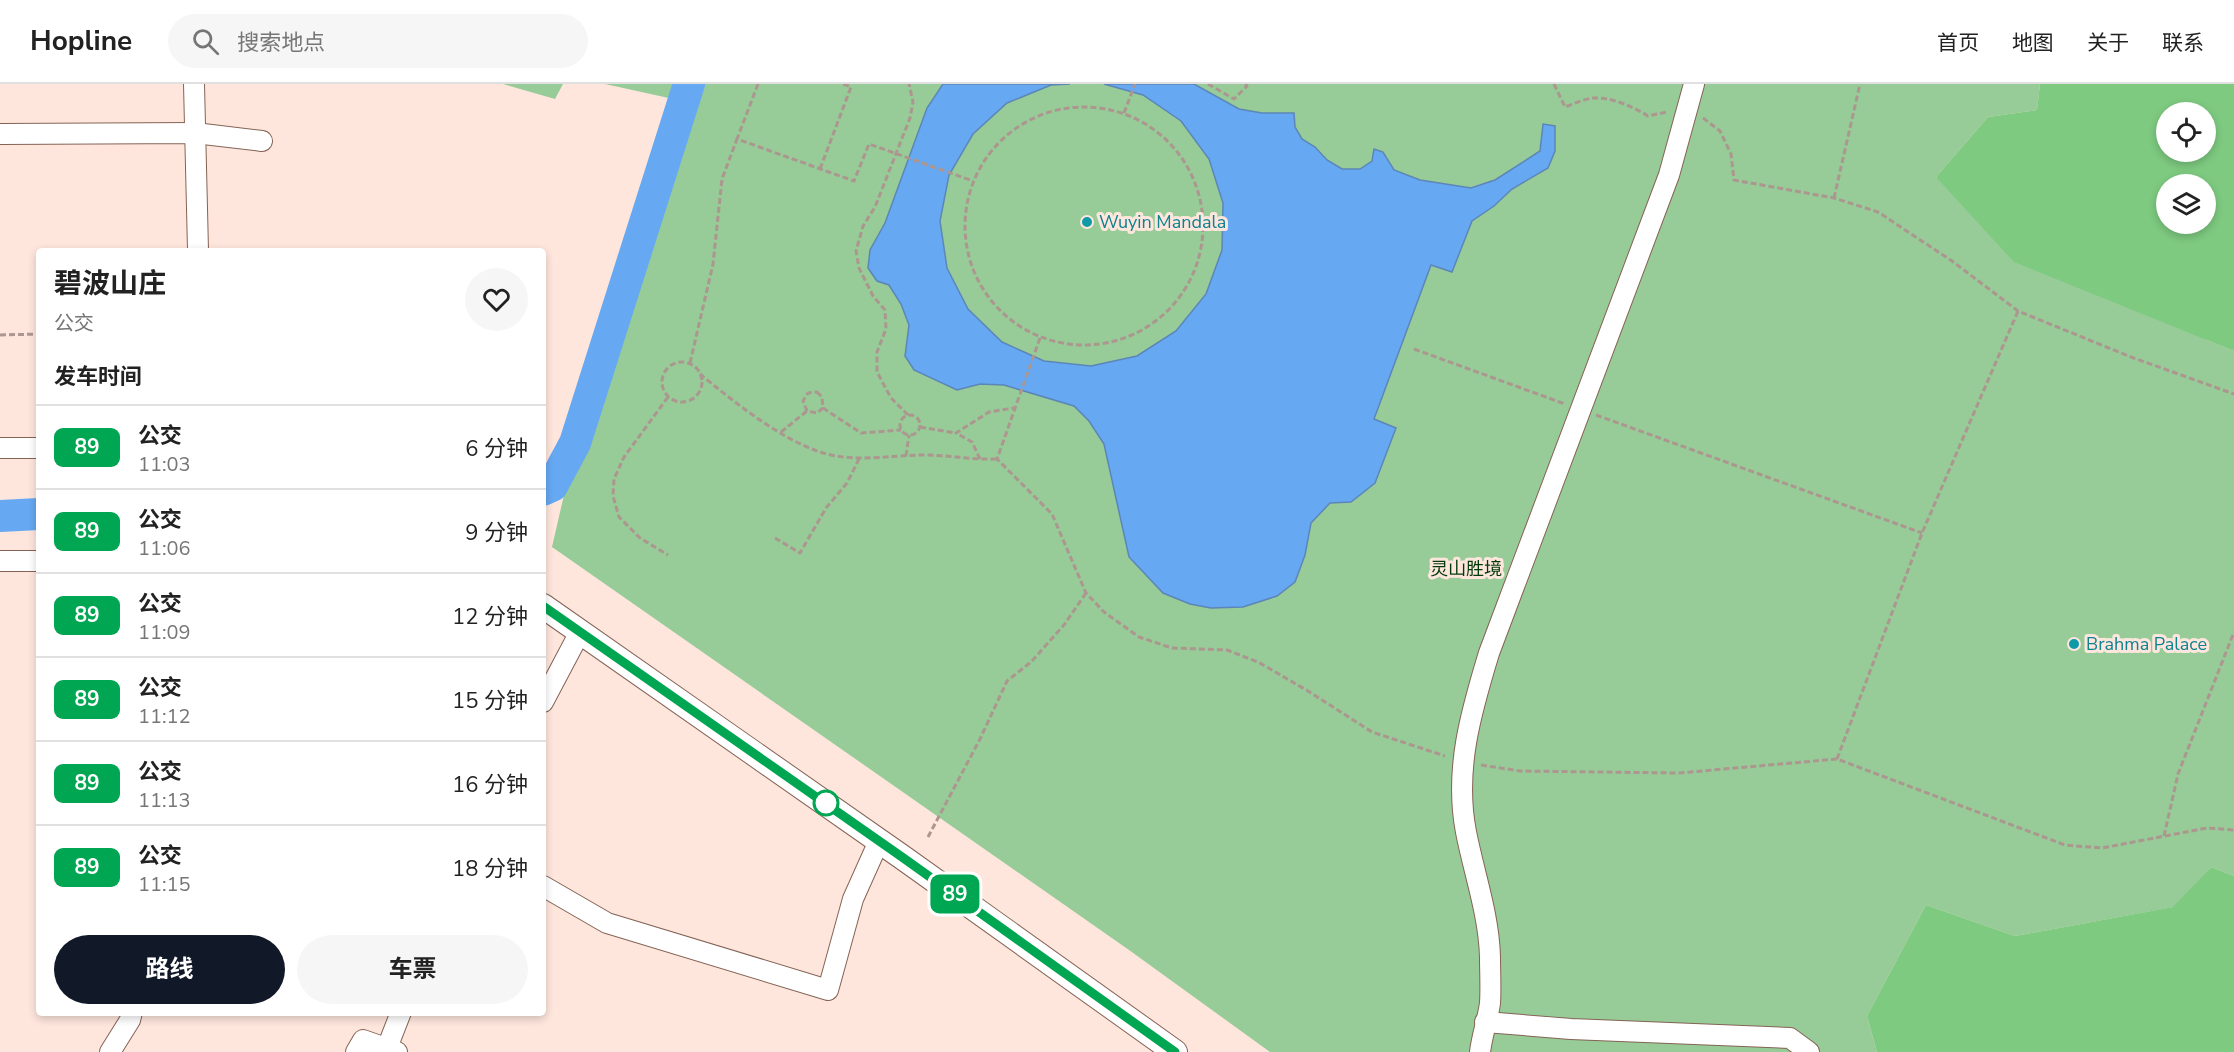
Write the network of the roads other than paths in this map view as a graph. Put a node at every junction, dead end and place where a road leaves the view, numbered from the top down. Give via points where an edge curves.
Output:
1 (194, 84) edge
2 (1694, 84) edge
3 (195, 133) junction
4 (0, 134) edge
5 (262, 141) dead end
6 (198, 248) edge
7 (0, 448) edge
8 (36, 448) edge
9 (4, 561) edge
10 (36, 561) edge
11 (36, 569) edge
12 (546, 608) edge
13 (580, 632) junction
14 (546, 696) edge
15 (879, 841) junction
16 (546, 888) edge
17 (131, 1016) edge
18 (400, 1016) edge
19 (1485, 1022) junction
20 (392, 1050) edge
21 (110, 1052) edge
22 (356, 1052) edge
23 (1175, 1052) edge
24 (1480, 1052) edge
25 (1809, 1052) edge

1 - 3 street
2 - 19 street via 1668,175 1489,653 1471,714 1462,761 1466,830 1490,954 1490,1004
3 - 4 street
3 - 5 street
3 - 6 street
7 - 8 street
9 - 10 street
9 - 11 street
12 - 13 main road
13 - 14 street
13 - 15 main road
15 - 16 street via 853,899 828,990 607,923
15 - 23 main road
17 - 21 street
18 - 20 street
19 - 24 street
19 - 25 street via 1790,1038
20 - 22 street via 363,1040

